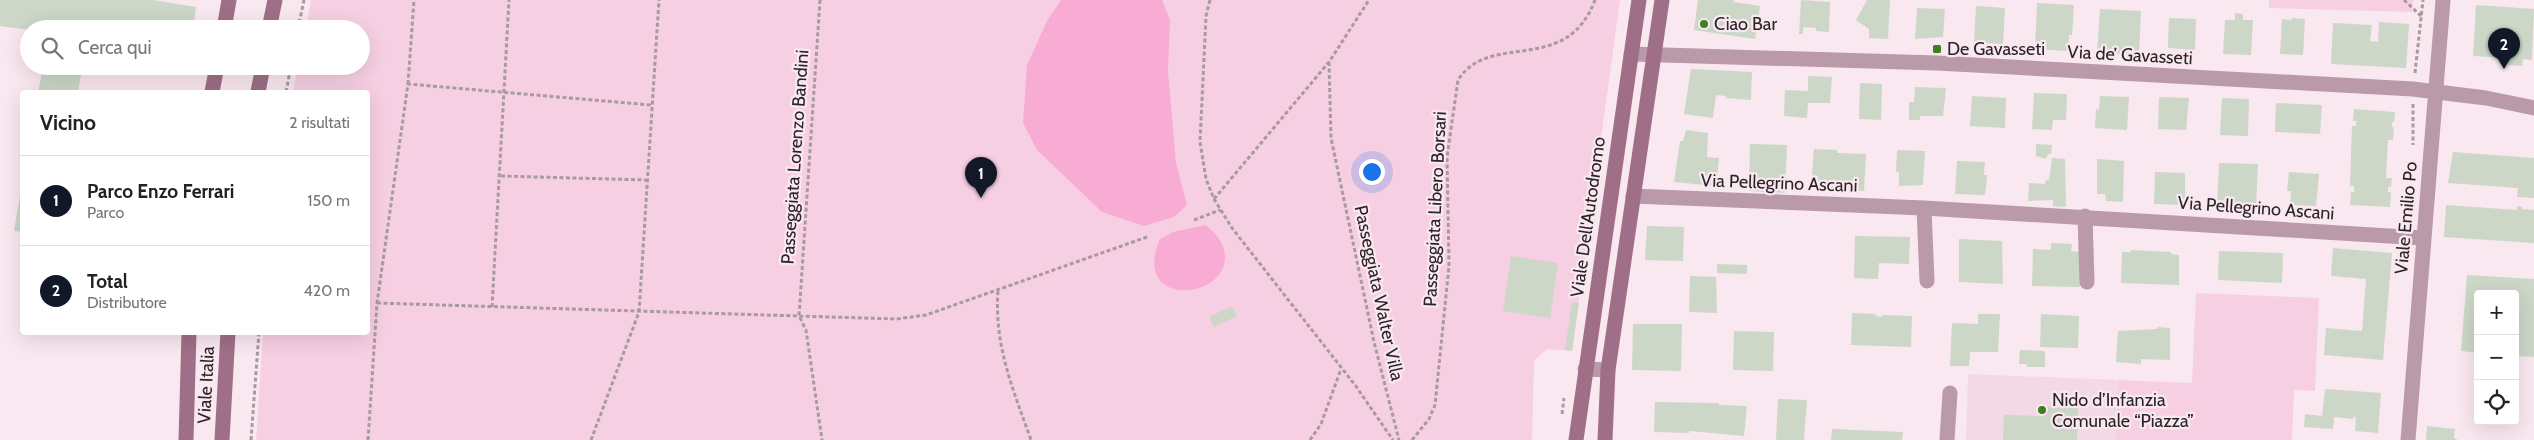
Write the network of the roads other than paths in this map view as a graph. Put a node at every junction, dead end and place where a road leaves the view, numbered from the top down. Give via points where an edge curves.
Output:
1 (229, 0) edge
2 (275, 0) edge
3 (1639, 0) edge
4 (1662, 0) edge
5 (2443, 0) edge
6 (226, 20) edge
7 (272, 20) edge
8 (1631, 54) junction
9 (1653, 54) junction
10 (215, 75) edge
11 (261, 75) edge
12 (212, 90) edge
13 (258, 90) edge
14 (2436, 92) junction
15 (2534, 108) edge
16 (1633, 196) junction
17 (1924, 208) junction
18 (2085, 216) junction
19 (2423, 238) junction
20 (1927, 282) dead end
21 (2088, 282) dead end
22 (189, 335) edge
23 (228, 335) edge
24 (1585, 369) junction
25 (1608, 370) junction
26 (1950, 393) dead end
27 (186, 440) edge
28 (222, 440) edge
29 (1576, 440) edge
30 (1606, 440) edge
31 (1947, 440) edge
32 (2408, 440) edge

1 - 6 street
2 - 7 street
3 - 8 street, Viale Dell'Autodromo
4 - 9 street
5 - 14 street, Viale Emilio Po
8 - 9 street, Via de’ Gavasseti
8 - 24 street, Viale Dell'Autodromo
9 - 14 street, Via de’ Gavasseti via 1937,63
9 - 16 street
10 - 12 street
11 - 13 street
14 - 15 street, Via de’ Gavasseti
14 - 19 street, Viale Emilio Po
16 - 17 street, Via Pellegrino Ascani
16 - 25 street
17 - 18 street, Via Pellegrino Ascani
17 - 20 street
18 - 19 street, Via Pellegrino Ascani
18 - 21 street
19 - 32 street, Viale Emilio Po
22 - 27 street, Viale Italia
23 - 28 street, Viale Italia
24 - 25 street
24 - 29 street, Viale Dell'Autodromo
25 - 30 street
26 - 31 street

